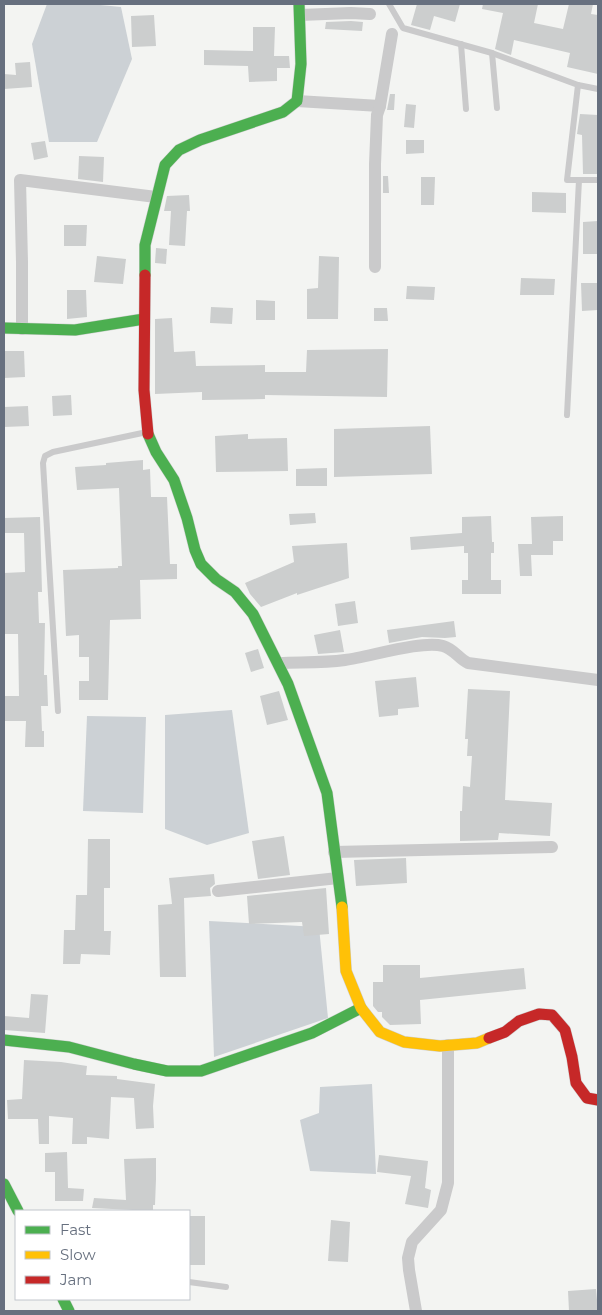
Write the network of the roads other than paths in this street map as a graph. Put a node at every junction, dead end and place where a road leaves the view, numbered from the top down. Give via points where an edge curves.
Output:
1 (389, 4) edge
2 (300, 9) edge
3 (370, 14) dead end
4 (392, 34) dead end
5 (461, 44) junction
6 (492, 53) junction
7 (578, 85) junction
8 (598, 89) edge
9 (297, 100) junction
10 (380, 106) junction
11 (466, 108) dead end
12 (497, 108) dead end
13 (578, 180) junction
14 (598, 180) edge
15 (156, 197) junction
16 (375, 267) dead end
17 (144, 319) junction
18 (4, 328) edge
19 (22, 329) junction
20 (567, 415) dead end
21 (147, 432) junction
22 (279, 663) junction
23 (598, 680) edge
24 (58, 712) dead end
25 (552, 847) dead end
26 (334, 852) junction
27 (338, 878) junction
28 (218, 891) dead end
29 (361, 1008) junction
30 (4, 1040) edge
31 (448, 1045) junction
32 (598, 1100) edge
33 (4, 1184) edge
34 (17, 1210) edge
35 (190, 1282) edge
36 (226, 1287) dead end
37 (63, 1300) edge
38 (69, 1311) edge
39 (416, 1311) edge

1 - 5 lane via 402,28
2 - 3 street
2 - 9 street
4 - 10 street
5 - 6 lane
5 - 11 lane
6 - 7 lane
6 - 12 lane
7 - 8 lane
7 - 13 lane via 567,180
9 - 10 street
9 - 15 street via 283,112 179,150 165,165
10 - 16 street via 376,115 374,164
13 - 14 lane
13 - 20 lane
15 - 17 street via 145,245
15 - 19 street via 20,180
17 - 19 street via 75,330
17 - 21 street
18 - 19 street
21 - 22 street via 174,480 201,564 236,592 253,614
21 - 24 lane via 45,456
22 - 23 street via 344,660 434,645 453,650 468,663
22 - 26 street via 327,793
25 - 26 street
26 - 27 street
27 - 28 street
27 - 29 street via 346,971
29 - 30 street via 312,1033 201,1071 184,1073 137,1066 69,1047
29 - 31 street via 380,1032 404,1042
31 - 32 street via 478,1043 505,1032 519,1021 539,1014 552,1015 565,1030 576,1083 587,1098
31 - 39 street via 448,1183 441,1210 412,1242 408,1258
33 - 34 street
35 - 36 lane
37 - 38 street

